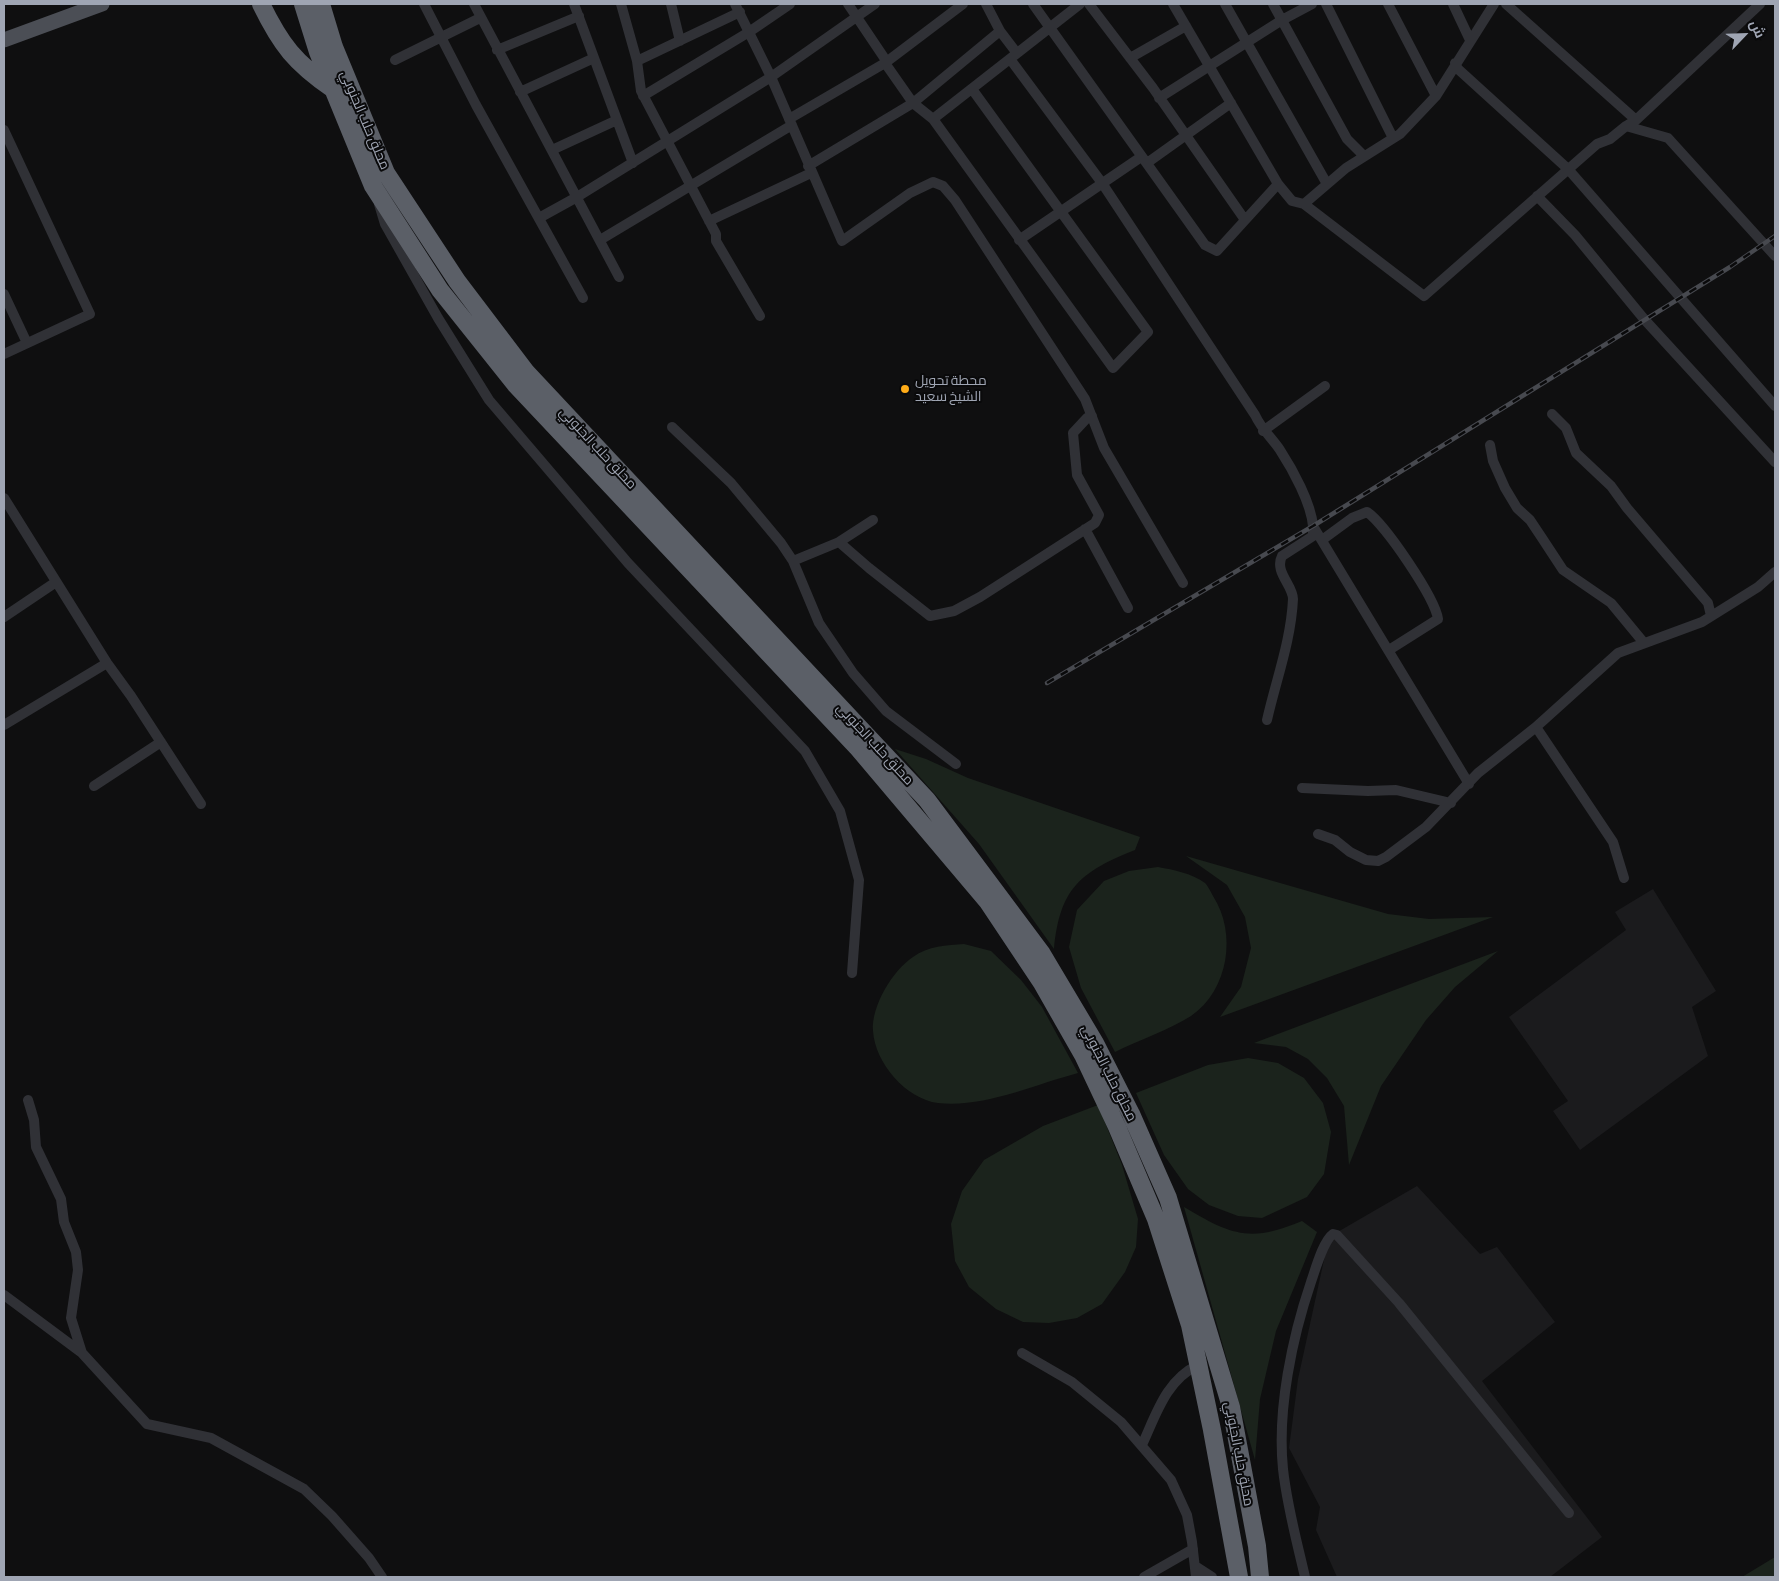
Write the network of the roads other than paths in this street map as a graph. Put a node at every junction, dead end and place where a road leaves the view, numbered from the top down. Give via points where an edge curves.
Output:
1 (102, 4) edge
2 (261, 4) edge
3 (303, 4) edge
4 (321, 4) edge
5 (424, 4) edge
6 (474, 4) edge
7 (574, 4) edge
8 (621, 4) edge
9 (671, 4) edge
10 (790, 4) edge
11 (848, 4) edge
12 (875, 4) edge
13 (963, 4) edge
14 (1033, 4) edge
15 (1080, 4) edge
16 (1089, 4) edge
17 (1173, 4) edge
18 (1225, 4) edge
19 (1273, 4) edge
20 (1312, 4) edge
21 (1326, 4) edge
22 (1388, 4) edge
23 (1453, 4) edge
24 (1494, 4) edge
25 (1506, 4) edge
26 (990, 5) edge
27 (1757, 5) edge
28 (738, 8) edge
29 (579, 16) junction
30 (857, 17) junction
31 (480, 18) junction
32 (1282, 20) junction
33 (1186, 26) junction
34 (1050, 27) junction
35 (1000, 31) junction
36 (749, 32) junction
37 (442, 37) junction
38 (4, 40) edge
39 (1470, 40) junction
40 (680, 41) junction
41 (1247, 42) junction
42 (497, 50) junction
43 (1013, 56) junction
44 (594, 58) junction
45 (1130, 58) junction
46 (395, 60) dead end
47 (637, 61) junction
48 (886, 63) junction
49 (1455, 63) junction
50 (1210, 66) junction
51 (771, 77) junction
52 (333, 88) junction
53 (972, 89) junction
54 (520, 92) junction
55 (643, 96) junction
56 (1436, 96) junction
57 (1159, 98) junction
58 (913, 103) junction
59 (1231, 104) junction
60 (933, 119) junction
61 (617, 120) junction
62 (1636, 120) junction
63 (791, 122) junction
64 (1626, 126) junction
65 (4, 130) edge
66 (1187, 136) junction
67 (1393, 138) junction
68 (668, 140) junction
69 (552, 150) junction
70 (1364, 156) junction
71 (1144, 160) junction
72 (633, 163) junction
73 (809, 169) junction
74 (1568, 169) junction
75 (1102, 183) junction
76 (1278, 184) junction
77 (1327, 184) junction
78 (691, 185) junction
79 (373, 186) junction
80 (1537, 196) junction
81 (577, 197) junction
82 (1304, 204) junction
83 (1060, 212) junction
84 (538, 218) junction
85 (1245, 220) junction
86 (709, 221) junction
87 (600, 240) junction
88 (1019, 240) junction
89 (1775, 256) edge
90 (619, 278) dead end
91 (4, 294) edge
92 (583, 298) dead end
93 (760, 316) dead end
94 (27, 343) junction
95 (4, 354) edge
96 (1325, 386) dead end
97 (1775, 406) edge
98 (1552, 414) dead end
99 (1092, 416) junction
100 (672, 427) dead end
101 (1263, 431) junction
102 (1490, 445) dead end
103 (1775, 462) edge
104 (4, 498) edge
105 (873, 520) dead end
106 (1313, 526) junction
107 (1085, 529) junction
108 (1322, 540) junction
109 (839, 542) junction
110 (793, 562) junction
111 (1775, 572) edge
112 (56, 582) junction
113 (1183, 583) dead end
114 (1128, 608) dead end
115 (1711, 616) junction
116 (4, 617) edge
117 (1644, 643) junction
118 (1389, 650) junction
119 (107, 663) junction
120 (1267, 720) dead end
121 (4, 725) edge
122 (1536, 726) junction
123 (161, 742) junction
124 (956, 764) dead end
125 (1469, 784) junction
126 (94, 786) dead end
127 (1302, 788) dead end
128 (1451, 803) junction
129 (201, 804) dead end
130 (1318, 834) dead end
131 (1624, 878) dead end
132 (852, 973) dead end
133 (28, 1100) dead end
134 (4, 1295) edge
135 (1022, 1353) dead end
136 (82, 1354) junction
137 (1198, 1365) junction
138 (1142, 1445) junction
139 (1569, 1513) dead end
140 (1193, 1549) junction
141 (1195, 1566) junction
142 (382, 1577) edge
143 (1144, 1577) edge
144 (1196, 1577) edge
145 (1212, 1577) edge
146 (1239, 1577) edge
147 (1260, 1577) edge
148 (1305, 1577) edge

1 - 38 main road
2 - 52 highway via 288,52 306,71
3 - 52 highway, محلق حلب الجنوبي
4 - 147 highway, محلق حلب الجنوبي via 334,47 386,173 457,281 526,372 927,800 1042,954 1095,1043 1168,1198 1231,1407
5 - 37 street
6 - 31 street
7 - 29 street
8 - 47 street
9 - 40 street
10 - 36 street
11 - 30 street
12 - 30 street
13 - 48 street
14 - 34 street
15 - 34 street
16 - 45 street
17 - 33 street
18 - 41 street
19 - 32 street
20 - 32 street
21 - 67 street
22 - 56 street
23 - 39 street
24 - 39 street
25 - 62 street
26 - 35 street
27 - 62 street
28 - 36 street
28 - 40 street
29 - 42 street
29 - 44 street
30 - 48 street
30 - 51 street
31 - 37 street
31 - 42 street
32 - 41 street
32 - 70 street via 1347,139
33 - 45 street
33 - 50 street
34 - 43 street
34 - 71 street
35 - 43 street
35 - 58 street
36 - 51 street
36 - 55 street
37 - 46 street
37 - 84 street
39 - 49 street
40 - 47 street
41 - 50 street
41 - 77 street
42 - 54 street
43 - 53 street
43 - 75 street
44 - 54 street
44 - 61 street
45 - 57 street
47 - 55 street
48 - 58 street
48 - 63 street
49 - 56 street
49 - 74 street via 1490,101
50 - 57 street
50 - 59 street
51 - 63 street
51 - 68 street
52 - 79 highway, محلق حلب الجنوبي
53 - 60 street
53 - 83 street
54 - 69 street
55 - 68 street
56 - 67 street
57 - 66 street
58 - 60 street
58 - 73 street
59 - 66 street
59 - 76 street
60 - 88 street
61 - 69 street
61 - 72 street
62 - 64 street
63 - 73 street
63 - 78 street
64 - 74 street via 1610,139 1597,144
64 - 89 street via 1668,138
65 - 94 street via 90,314
66 - 71 street
66 - 85 street
67 - 70 street
68 - 72 street
68 - 78 street
69 - 81 street
70 - 77 street
71 - 75 street
71 - 85 street via 1205,245 1217,250
72 - 81 street
73 - 86 street
73 - 99 street via 842,241 910,193 933,182 944,186 1085,399
74 - 80 street
74 - 97 street
75 - 83 street
75 - 101 street
76 - 82 street via 1292,201
76 - 85 street
77 - 82 street
78 - 86 street
78 - 87 street
79 - 132 street via 385,224 489,400 628,564 805,750 840,811 859,880
79 - 137 highway, محلق حلب الجنوبي via 440,290 515,384 857,747 988,902 1042,983 1083,1055 1117,1127 1156,1219 1190,1325
80 - 82 street via 1424,296
80 - 103 street
81 - 84 street
81 - 87 street
83 - 88 street
83 - 88 street via 1148,332 1113,368
84 - 92 street
86 - 93 street via 716,241
87 - 90 street
91 - 94 street
94 - 95 street
96 - 101 street
98 - 115 street via 1566,428 1576,453 1611,486 1708,603
99 - 107 street via 1073,434 1077,475 1099,515
99 - 113 street via 1104,448
100 - 110 street via 763,518
101 - 106 street via 1280,450 1312,511
102 - 117 street via 1505,488 1563,570 1612,603
104 - 112 street
105 - 109 street
106 - 108 street
106 - 120 street via 1313,536 1280,560 1293,596 1287,645
107 - 109 street via 980,597 954,611 930,616
107 - 114 street
108 - 118 street
108 - 118 street via 1352,518 1367,512 1389,535 1424,589 1438,619
109 - 110 street
110 - 124 street via 819,623 853,673 886,711
111 - 115 street via 1758,587
112 - 116 street
112 - 119 street
115 - 117 street
117 - 122 street via 1618,653
118 - 125 street
119 - 121 street
119 - 123 street
122 - 125 street
122 - 131 street via 1614,842
123 - 126 street
123 - 129 street
125 - 128 street
127 - 128 street via 1396,790
128 - 130 street via 1426,827 1378,861 1366,860 1335,840
133 - 136 street via 34,1120 36,1147 61,1199 64,1222 76,1252 78,1270 71,1318
134 - 136 street
135 - 138 street via 1072,1382 1121,1422
136 - 142 street via 147,1424 212,1438 304,1489 332,1516
137 - 138 street via 1171,1384
137 - 146 highway, محلق حلب الجنوبي
138 - 140 street via 1171,1480 1187,1515
139 - 148 street via 1399,1303 1333,1234 1305,1299 1284,1403 1282,1448 1285,1484
140 - 141 street
140 - 143 street
141 - 144 street
141 - 145 street

